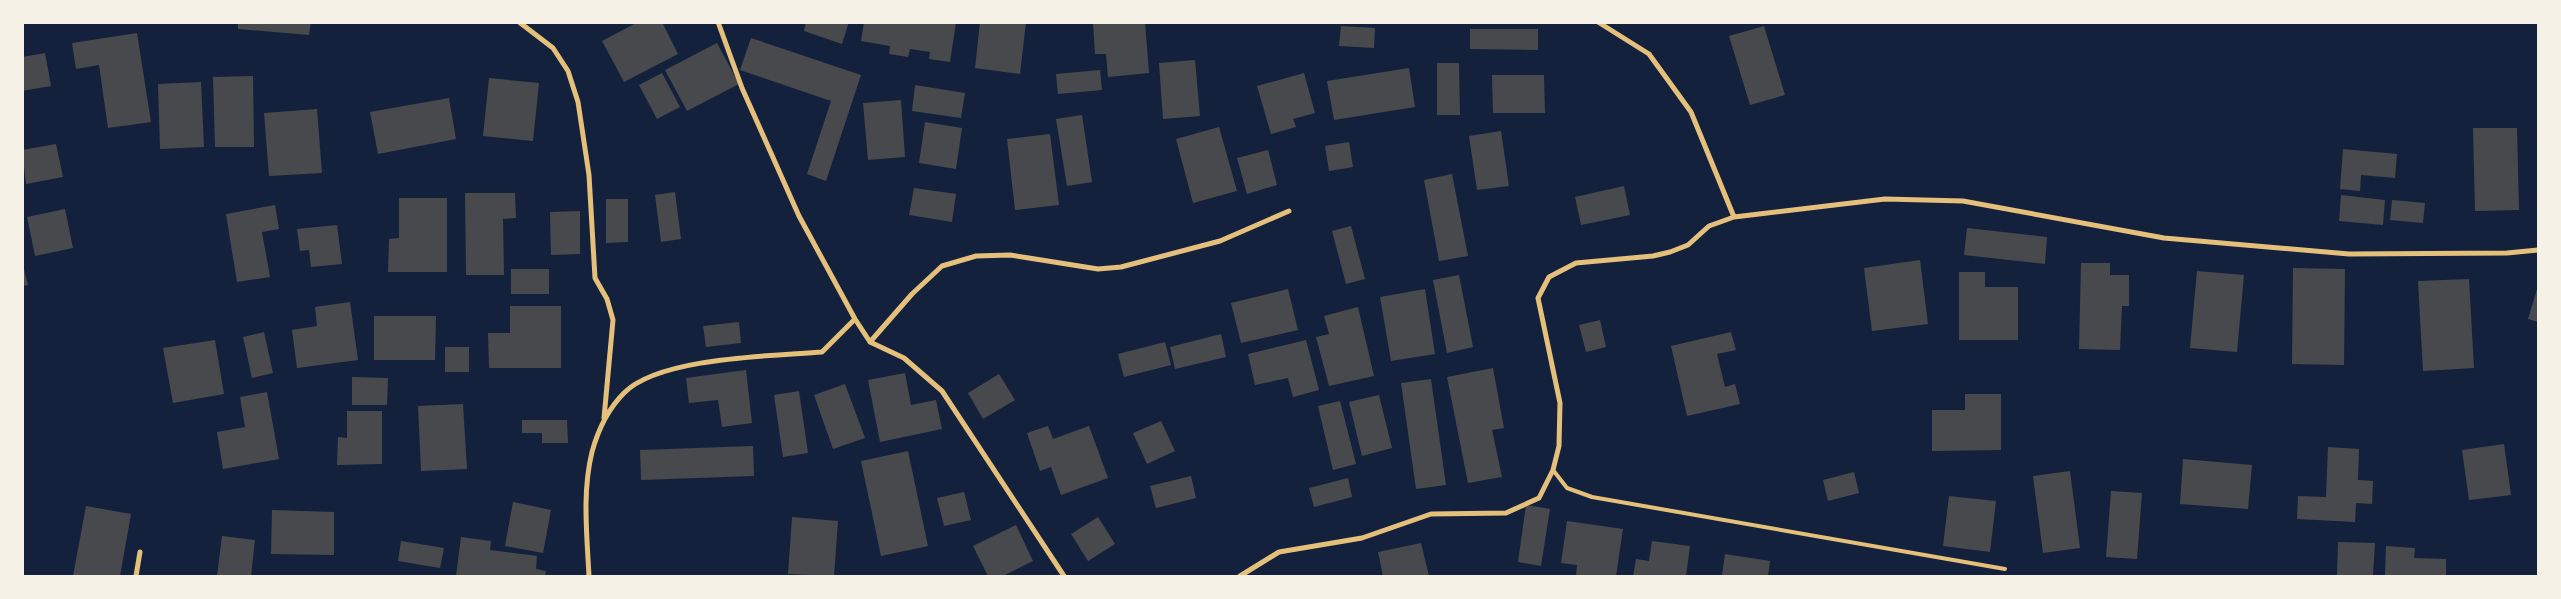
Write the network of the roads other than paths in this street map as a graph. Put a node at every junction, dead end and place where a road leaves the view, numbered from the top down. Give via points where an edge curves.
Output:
1 (519, 22) edge
2 (718, 22) edge
3 (1598, 22) edge
4 (1289, 211) dead end
5 (1734, 217) junction
6 (2538, 250) edge
7 (855, 320) junction
8 (870, 342) junction
9 (604, 419) junction
10 (1553, 470) junction
11 (140, 552) dead end
12 (2006, 569) dead end
13 (136, 576) edge
14 (589, 576) edge
15 (1064, 576) edge
16 (1240, 576) edge

1 - 9 street via 553,48 568,71 578,102 589,174 595,278 607,299 613,320
2 - 7 street via 742,88 798,216
3 - 5 street via 1648,54 1691,112
4 - 8 street via 1220,241 1121,267 1098,269 1010,255 976,256 942,266 912,294
5 - 6 street via 1885,199 1963,201 2164,238 2350,254
5 - 10 street via 1709,226 1688,245 1670,252 1576,263 1549,277 1538,298 1560,403 1559,446
7 - 8 street
7 - 9 street via 822,352 751,357 670,369 625,392
8 - 15 street via 904,358 942,391
9 - 14 street via 592,453 586,512
10 - 12 lane via 1567,488 1592,497
10 - 16 street via 1539,498 1506,513 1432,514 1362,538 1279,552
11 - 13 street

